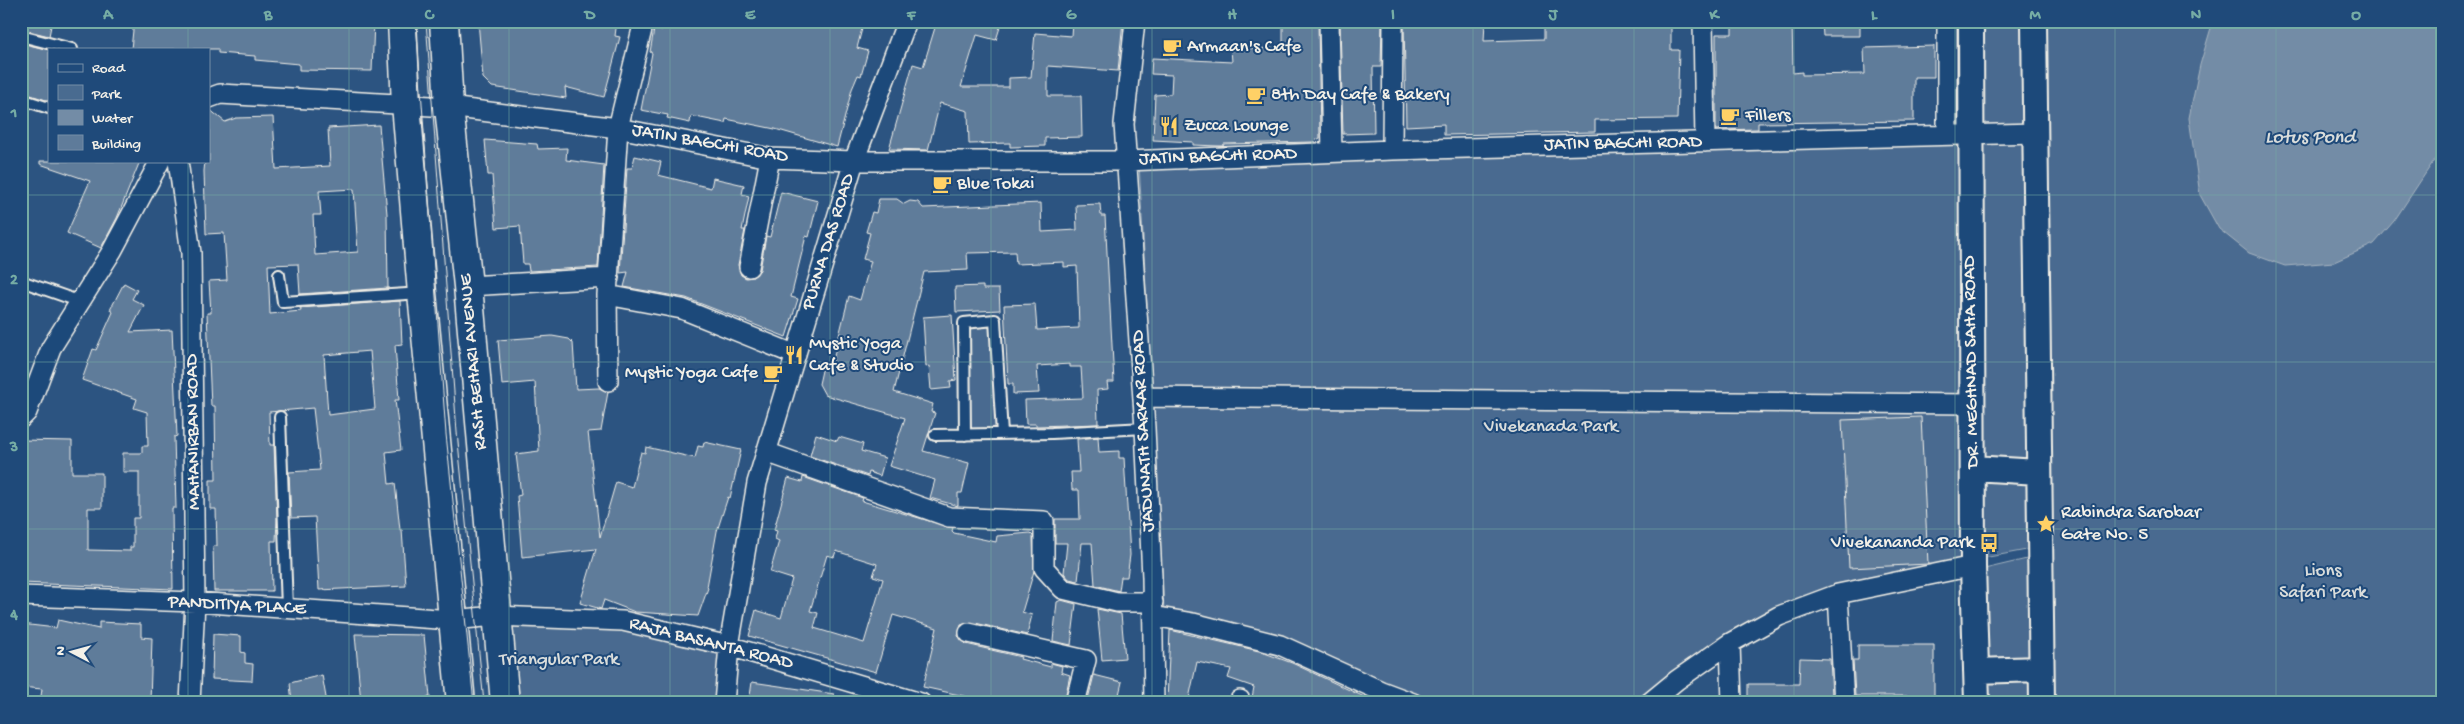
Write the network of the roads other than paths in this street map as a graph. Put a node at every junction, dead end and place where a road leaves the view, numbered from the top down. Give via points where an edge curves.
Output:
1 (402, 21) edge
2 (444, 21) edge
3 (644, 21) edge
4 (908, 21) edge
5 (1135, 21) edge
6 (1329, 21) edge
7 (1393, 21) edge
8 (1703, 21) edge
9 (1947, 21) edge
10 (1971, 21) edge
11 (2034, 21) edge
12 (21, 36) edge
13 (68, 48) edge
14 (210, 98) edge
15 (21, 100) edge
16 (406, 104) junction
17 (449, 107) junction
18 (48, 108) edge
19 (618, 128) junction
20 (2035, 133) junction
21 (1958, 135) junction
22 (1705, 142) junction
23 (1392, 150) junction
24 (1332, 152) junction
25 (770, 158) junction
26 (1126, 160) junction
27 (159, 162) edge
28 (178, 162) edge
29 (854, 162) junction
30 (749, 267) dead end
31 (279, 275) dead end
32 (21, 280) edge
33 (468, 286) junction
34 (608, 287) junction
35 (422, 293) junction
36 (81, 302) junction
37 (796, 355) junction
38 (608, 381) dead end
39 (1143, 397) junction
40 (1972, 404) junction
41 (280, 417) dead end
42 (21, 418) edge
43 (1145, 428) junction
44 (1002, 434) junction
45 (935, 435) dead end
46 (965, 435) junction
47 (766, 452) junction
48 (1973, 468) junction
49 (2038, 472) junction
50 (1973, 566) junction
51 (1838, 594) junction
52 (21, 596) edge
53 (195, 602) junction
54 (287, 608) junction
55 (1153, 609) junction
56 (496, 616) junction
57 (452, 620) junction
58 (969, 633) dead end
59 (1730, 643) junction
60 (729, 646) junction
61 (2041, 669) junction
62 (1976, 671) junction
63 (1377, 697) edge
64 (898, 700) edge
65 (190, 703) edge
66 (461, 703) edge
67 (505, 703) edge
68 (724, 703) edge
69 (921, 703) edge
70 (1075, 703) edge
71 (1154, 703) edge
72 (1413, 703) edge
73 (1649, 703) edge
74 (1732, 703) edge
75 (1844, 703) edge
76 (1977, 703) edge
77 (2042, 703) edge

1 - 16 main road
2 - 17 main road, RASH BEHARI AVENUE
3 - 19 street
4 - 29 street, PURNA DAS ROAD
5 - 26 street, JADUNATH SARKAR ROAD via 1124,124
6 - 24 street
7 - 23 street
8 - 22 street
9 - 21 street
10 - 21 street, DR. MEGHNAD SAHA ROAD
11 - 20 street
12 - 13 lane
14 - 16 street via 220,94
15 - 18 lane
16 - 17 street, JATIN BAGCHI ROAD
16 - 35 main road
17 - 19 street, JATIN BAGCHI ROAD
17 - 33 main road, RASH BEHARI AVENUE
19 - 25 street, JATIN BAGCHI ROAD
19 - 34 street
20 - 21 street, JATIN BAGCHI ROAD
20 - 49 street
21 - 22 street, JATIN BAGCHI ROAD
21 - 40 street, DR. MEGHNAD SAHA ROAD
22 - 23 street, JATIN BAGCHI ROAD
23 - 24 street, JATIN BAGCHI ROAD
24 - 26 street, JATIN BAGCHI ROAD
25 - 29 street, JATIN BAGCHI ROAD
25 - 30 street
26 - 29 street, JATIN BAGCHI ROAD
26 - 39 street, JADUNATH SARKAR ROAD
27 - 36 street
28 - 53 street, MAHANIRBAN ROAD via 191,253
29 - 37 street, PURNA DAS ROAD
31 - 35 lane via 283,302
32 - 36 lane
33 - 34 street
33 - 56 main road, RASH BEHARI AVENUE
34 - 37 street via 682,310
34 - 38 street
35 - 57 main road
36 - 42 street via 51,348 27,412
37 - 47 street, PURNA DAS ROAD
39 - 40 street
39 - 43 street, JADUNATH SARKAR ROAD
40 - 48 street, DR. MEGHNAD SAHA ROAD
41 - 54 lane
43 - 44 lane
43 - 55 street, JADUNATH SARKAR ROAD
44 - 46 lane
44 - 46 lane via 995,320 964,323
45 - 46 lane
47 - 55 street via 949,517 1044,521 1044,568 1063,590
47 - 60 street, PURNA DAS ROAD via 756,483
48 - 49 street
48 - 50 street, DR. MEGHNAD SAHA ROAD
49 - 61 street
50 - 51 street
50 - 62 street, DR. MEGHNAD SAHA ROAD
51 - 59 street via 1778,616
51 - 75 street
52 - 53 street, PANDITIYA PLACE
53 - 54 street, PANDITIYA PLACE
53 - 65 street, MAHANIRBAN ROAD
54 - 57 street, PANDITIYA PLACE
55 - 63 street via 1193,623 1280,645
55 - 71 street, JADUNATH SARKAR ROAD
56 - 57 street, PANDITIYA PLACE
56 - 60 street, RAJA BASANTA ROAD via 623,621
56 - 67 main road, RASH BEHARI AVENUE
57 - 66 main road
58 - 70 street via 1086,660
59 - 73 street
59 - 74 street
60 - 64 street, RAJA BASANTA ROAD
60 - 68 street, PURNA DAS ROAD
61 - 62 street
61 - 77 street
62 - 76 street, DR. MEGHNAD SAHA ROAD
63 - 72 street
64 - 69 street, RAJA BASANTA ROAD

